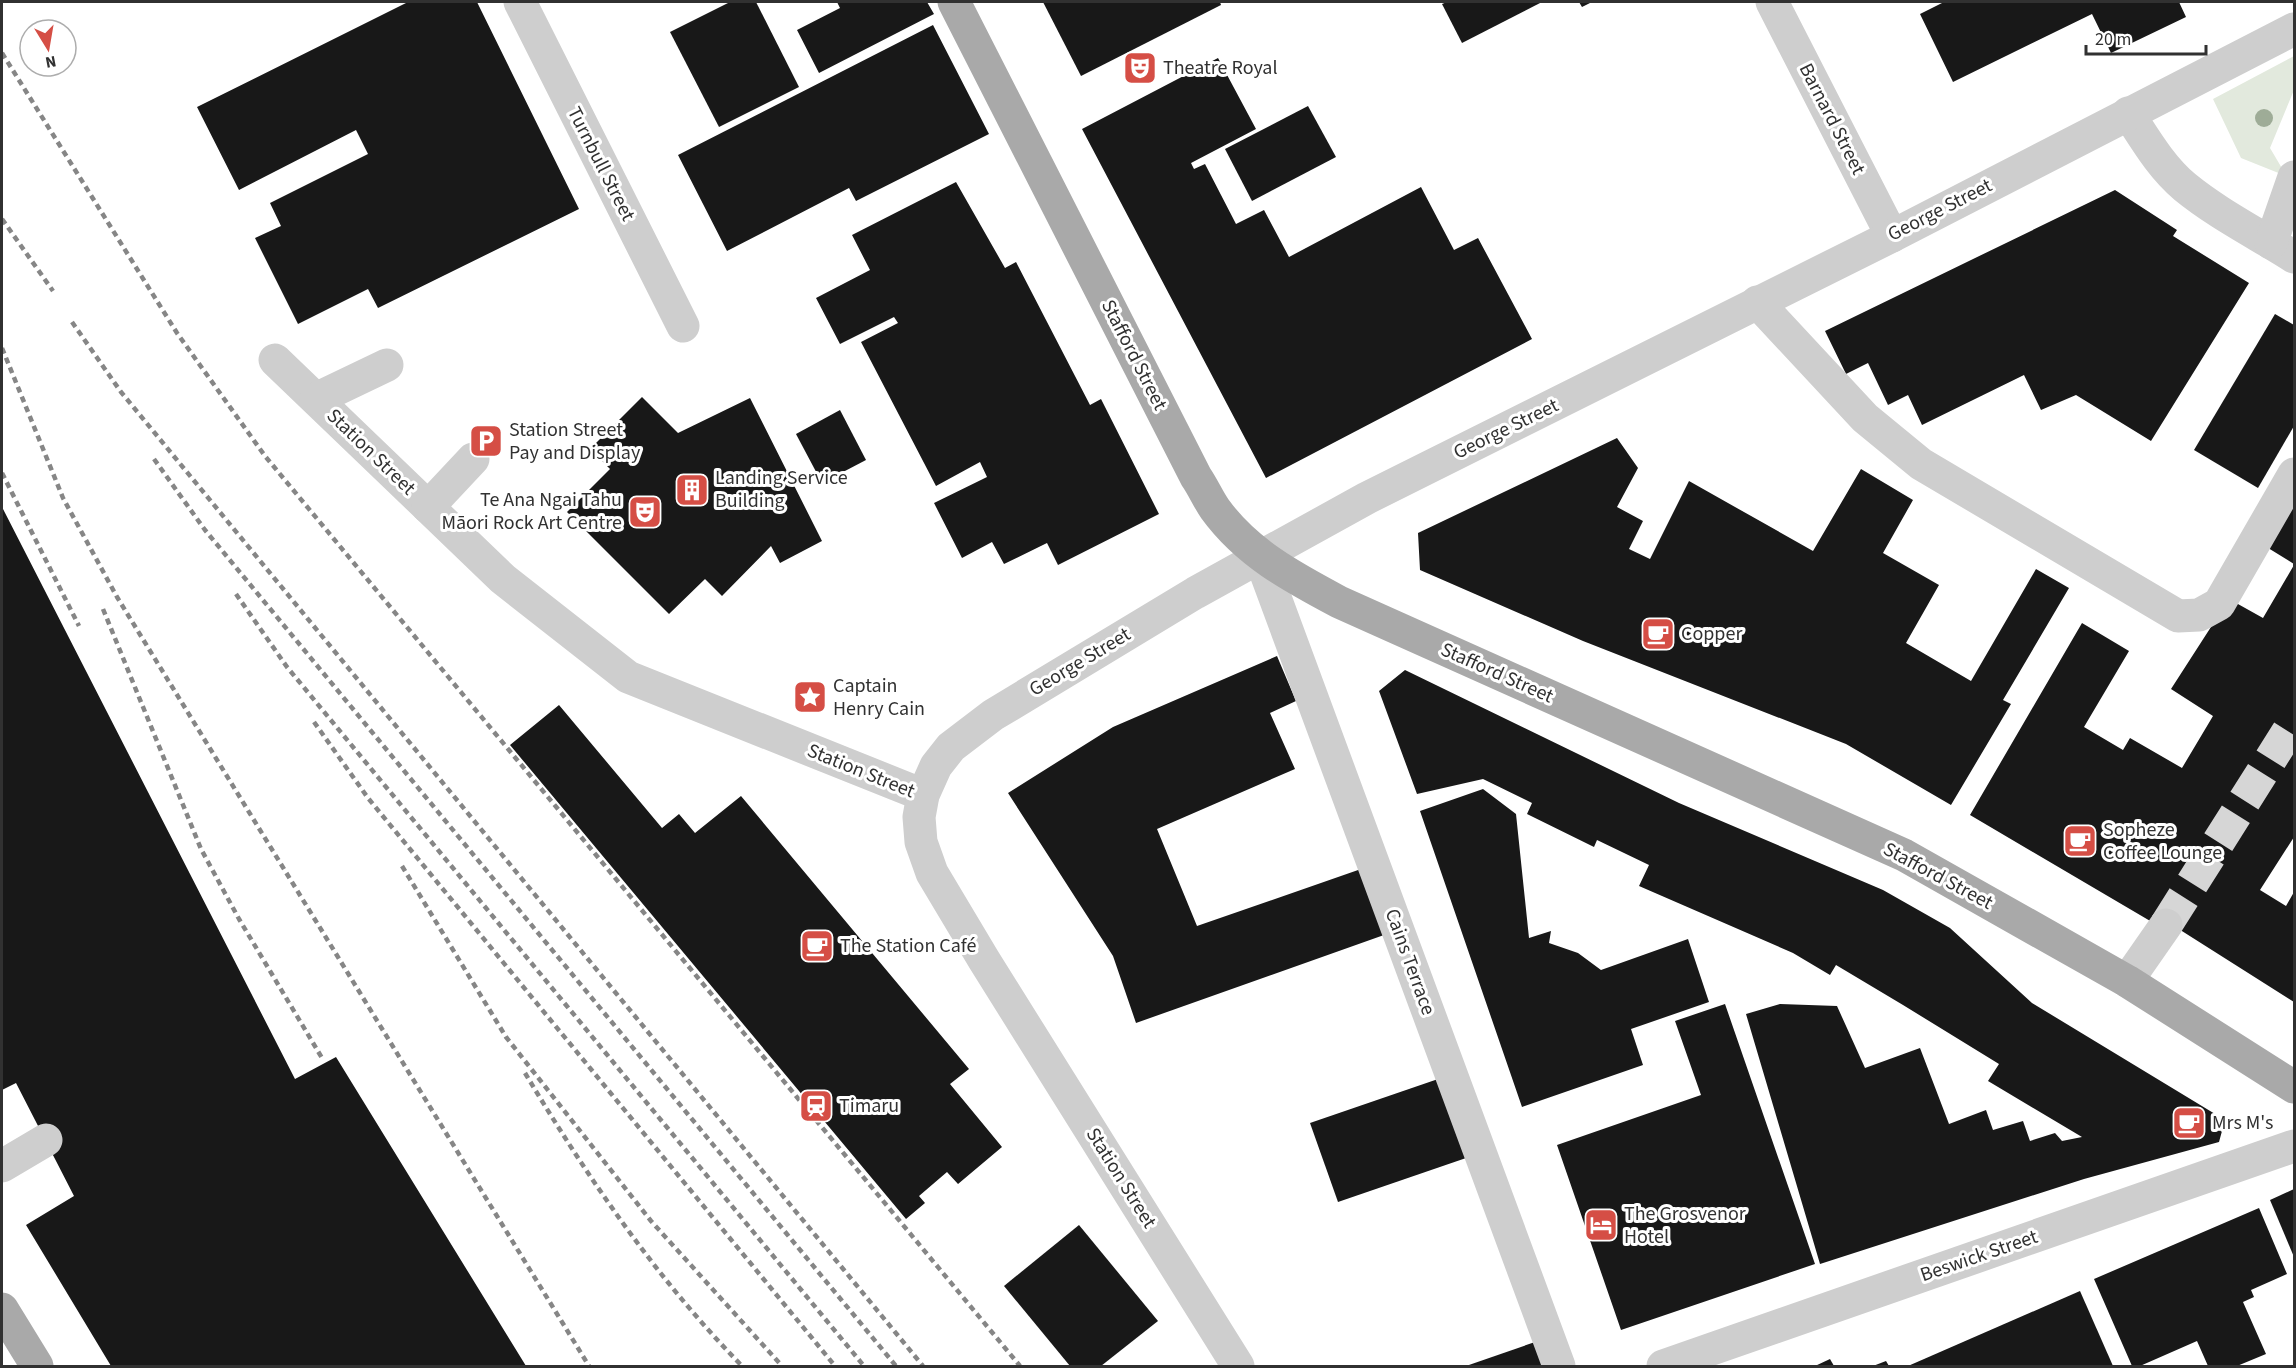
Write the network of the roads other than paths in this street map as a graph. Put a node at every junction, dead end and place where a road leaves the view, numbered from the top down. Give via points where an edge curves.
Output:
1 (520, 2) edge
2 (954, 2) edge
3 (1772, 2) edge
4 (2295, 28) edge
5 (2128, 113) junction
6 (2295, 177) edge
7 (1892, 236) junction
8 (2283, 250) edge
9 (1757, 302) junction
10 (682, 326) dead end
11 (275, 360) dead end
12 (387, 365) dead end
13 (316, 399) junction
14 (473, 459) dead end
15 (2295, 474) edge
16 (428, 507) junction
17 (1260, 557) junction
18 (923, 795) junction
19 (2166, 925) tunnel mouth
20 (2127, 981) junction
21 (2295, 1087) edge
22 (46, 1140) dead end
23 (2295, 1146) edge
24 (2, 1166) edge
25 (2, 1309) edge
26 (37, 1366) edge
27 (1238, 1366) edge
28 (1559, 1366) edge
29 (1664, 1366) edge

1 - 10 street, Turnbull Street
2 - 17 main road, Stafford Street via 1196,477 1232,530
3 - 7 street, Barnard Street
4 - 5 street, George Street
5 - 7 street, George Street
5 - 8 street via 2155,155 2184,186
6 - 8 street
7 - 9 street, George Street
9 - 15 street via 1865,418 1921,464 2178,616 2199,615 2219,604
9 - 17 street, George Street via 1367,498
11 - 13 street, Station Street
12 - 13 street
13 - 16 street, Station Street
14 - 16 street
16 - 18 street, Station Street via 503,579 628,677
17 - 18 street, George Street via 967,732 936,766
17 - 20 main road, Stafford Street via 1339,602 1904,855
17 - 28 street, Cains Terrace
18 - 27 street, Station Street via 919,817 921,842 937,880
19 - 20 street
20 - 21 main road, Stafford Street
22 - 24 street
23 - 29 street, Beswick Street
25 - 26 main road

